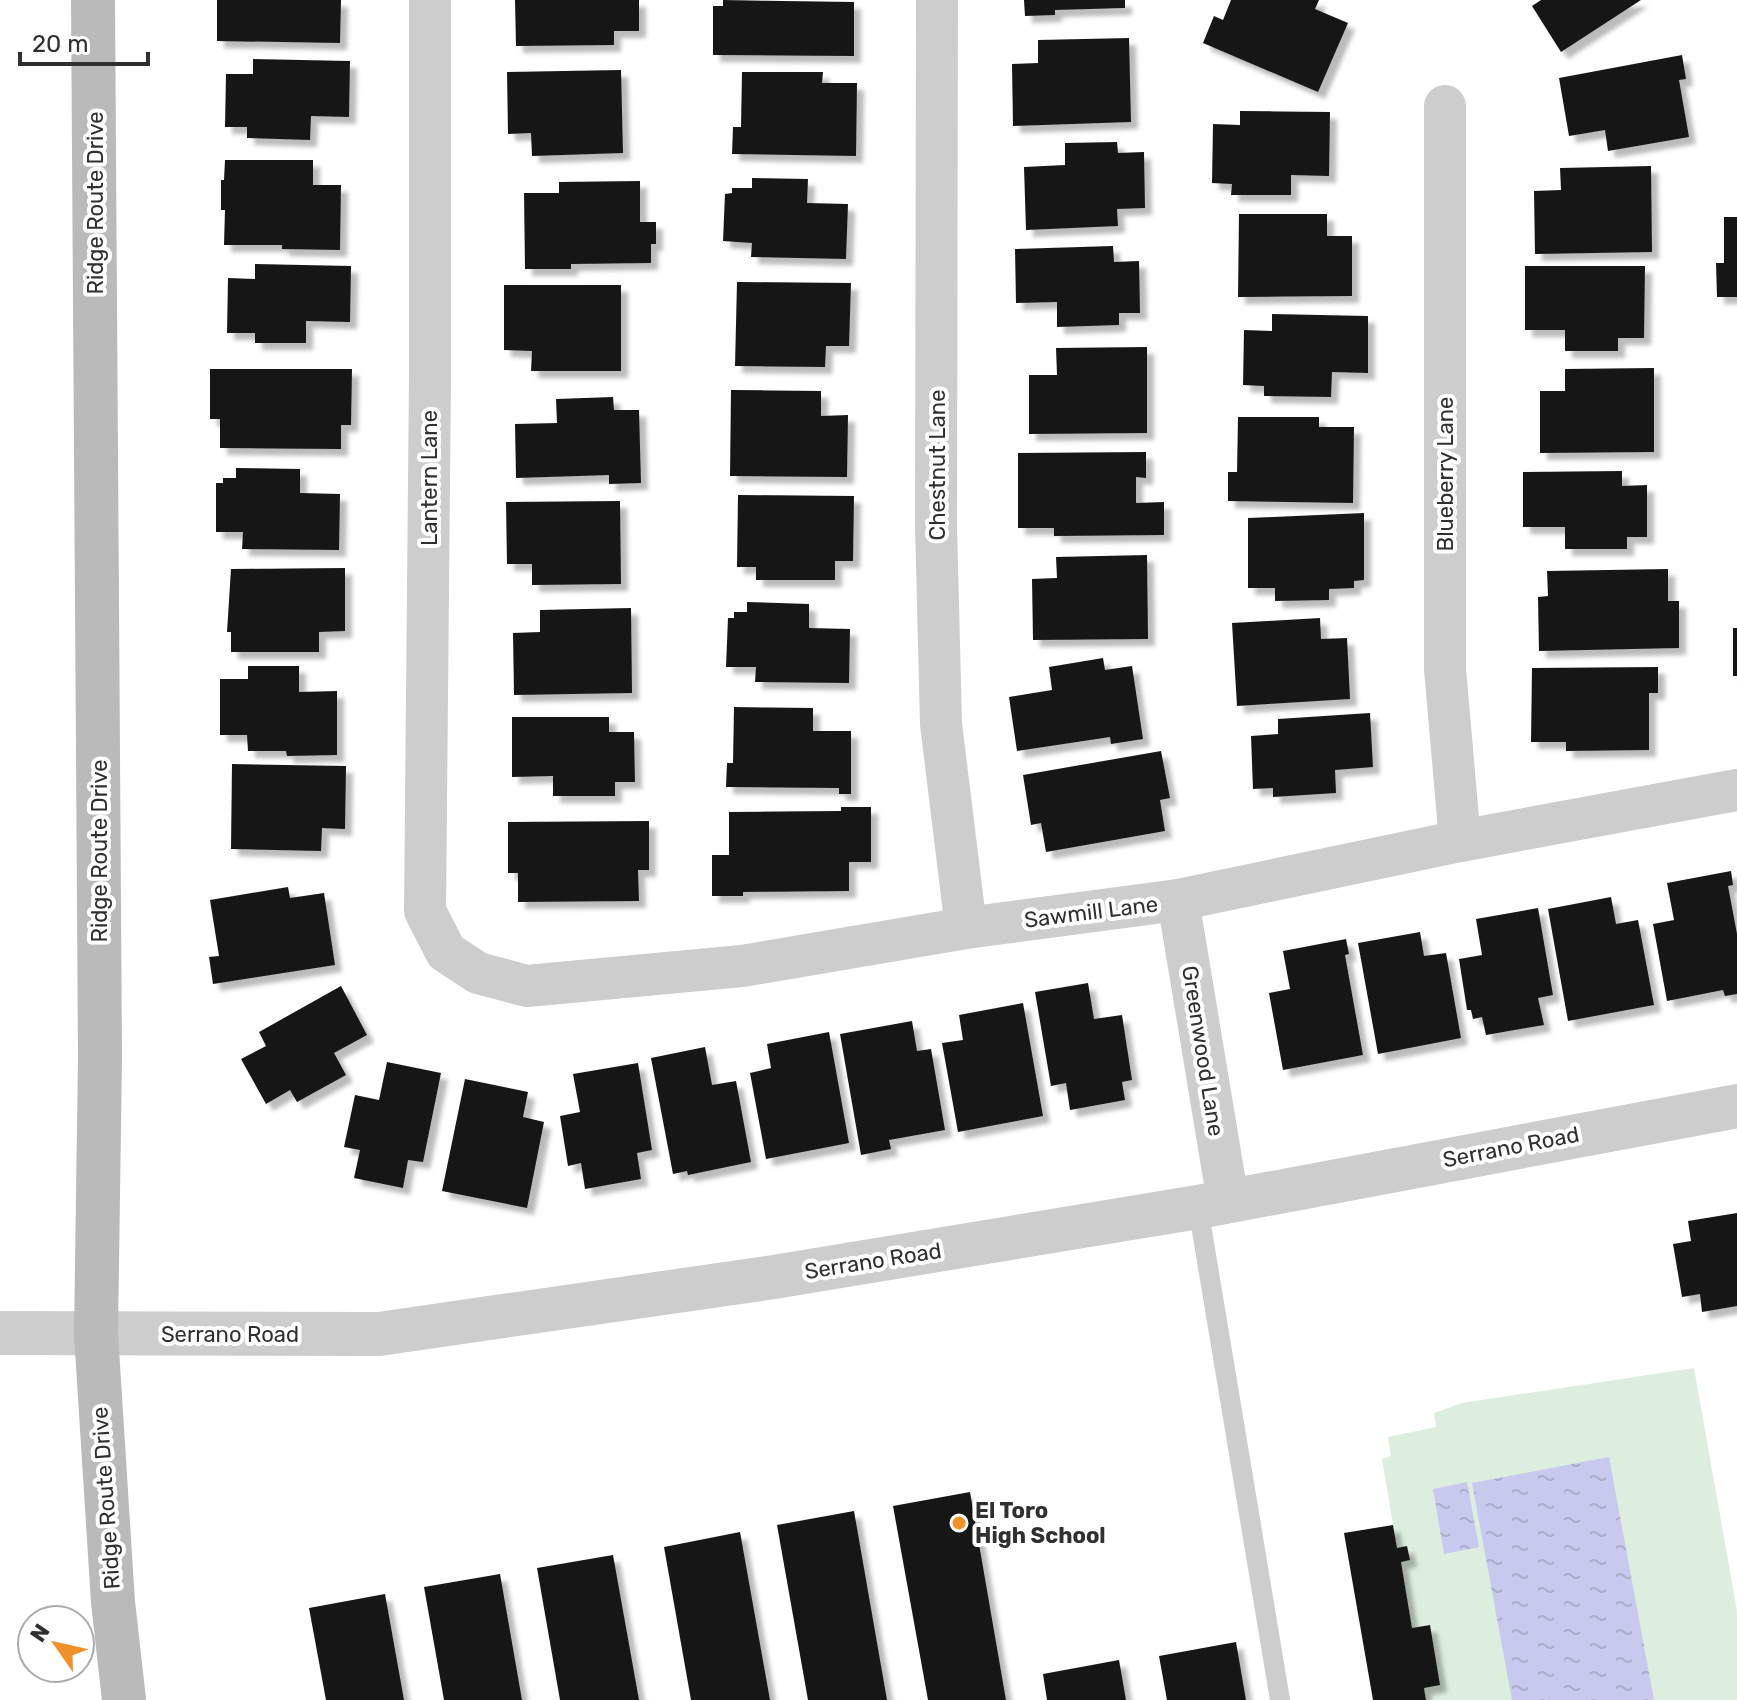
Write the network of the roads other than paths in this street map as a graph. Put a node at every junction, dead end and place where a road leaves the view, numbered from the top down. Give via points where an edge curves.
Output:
1 (93, 0) edge
2 (430, 0) edge
3 (937, 0) edge
4 (1445, 106) dead end
5 (1737, 790) edge
6 (1460, 841) junction
7 (1178, 900) junction
8 (966, 928) junction
9 (446, 952) joint
10 (1737, 1106) edge
11 (1213, 1204) junction
12 (0, 1333) edge
13 (96, 1334) junction
14 (124, 1700) edge
15 (1280, 1700) edge

1 - 13 main road, Ridge Route Drive via 100,1057
2 - 9 street, Lantern Lane via 425,911
3 - 8 street, Chestnut Lane via 941,724
4 - 6 street, Blueberry Lane via 1445,669
5 - 6 street, Sawmill Lane
6 - 7 street, Sawmill Lane
7 - 8 street, Sawmill Lane
7 - 11 street, Greenwood Lane
8 - 9 street, Sawmill Lane via 742,966 527,986 478,973
10 - 11 street, Serrano Road
11 - 13 street, Serrano Road via 774,1277 379,1334
11 - 15 lane
12 - 13 street, Serrano Road
13 - 14 main road, Ridge Route Drive

